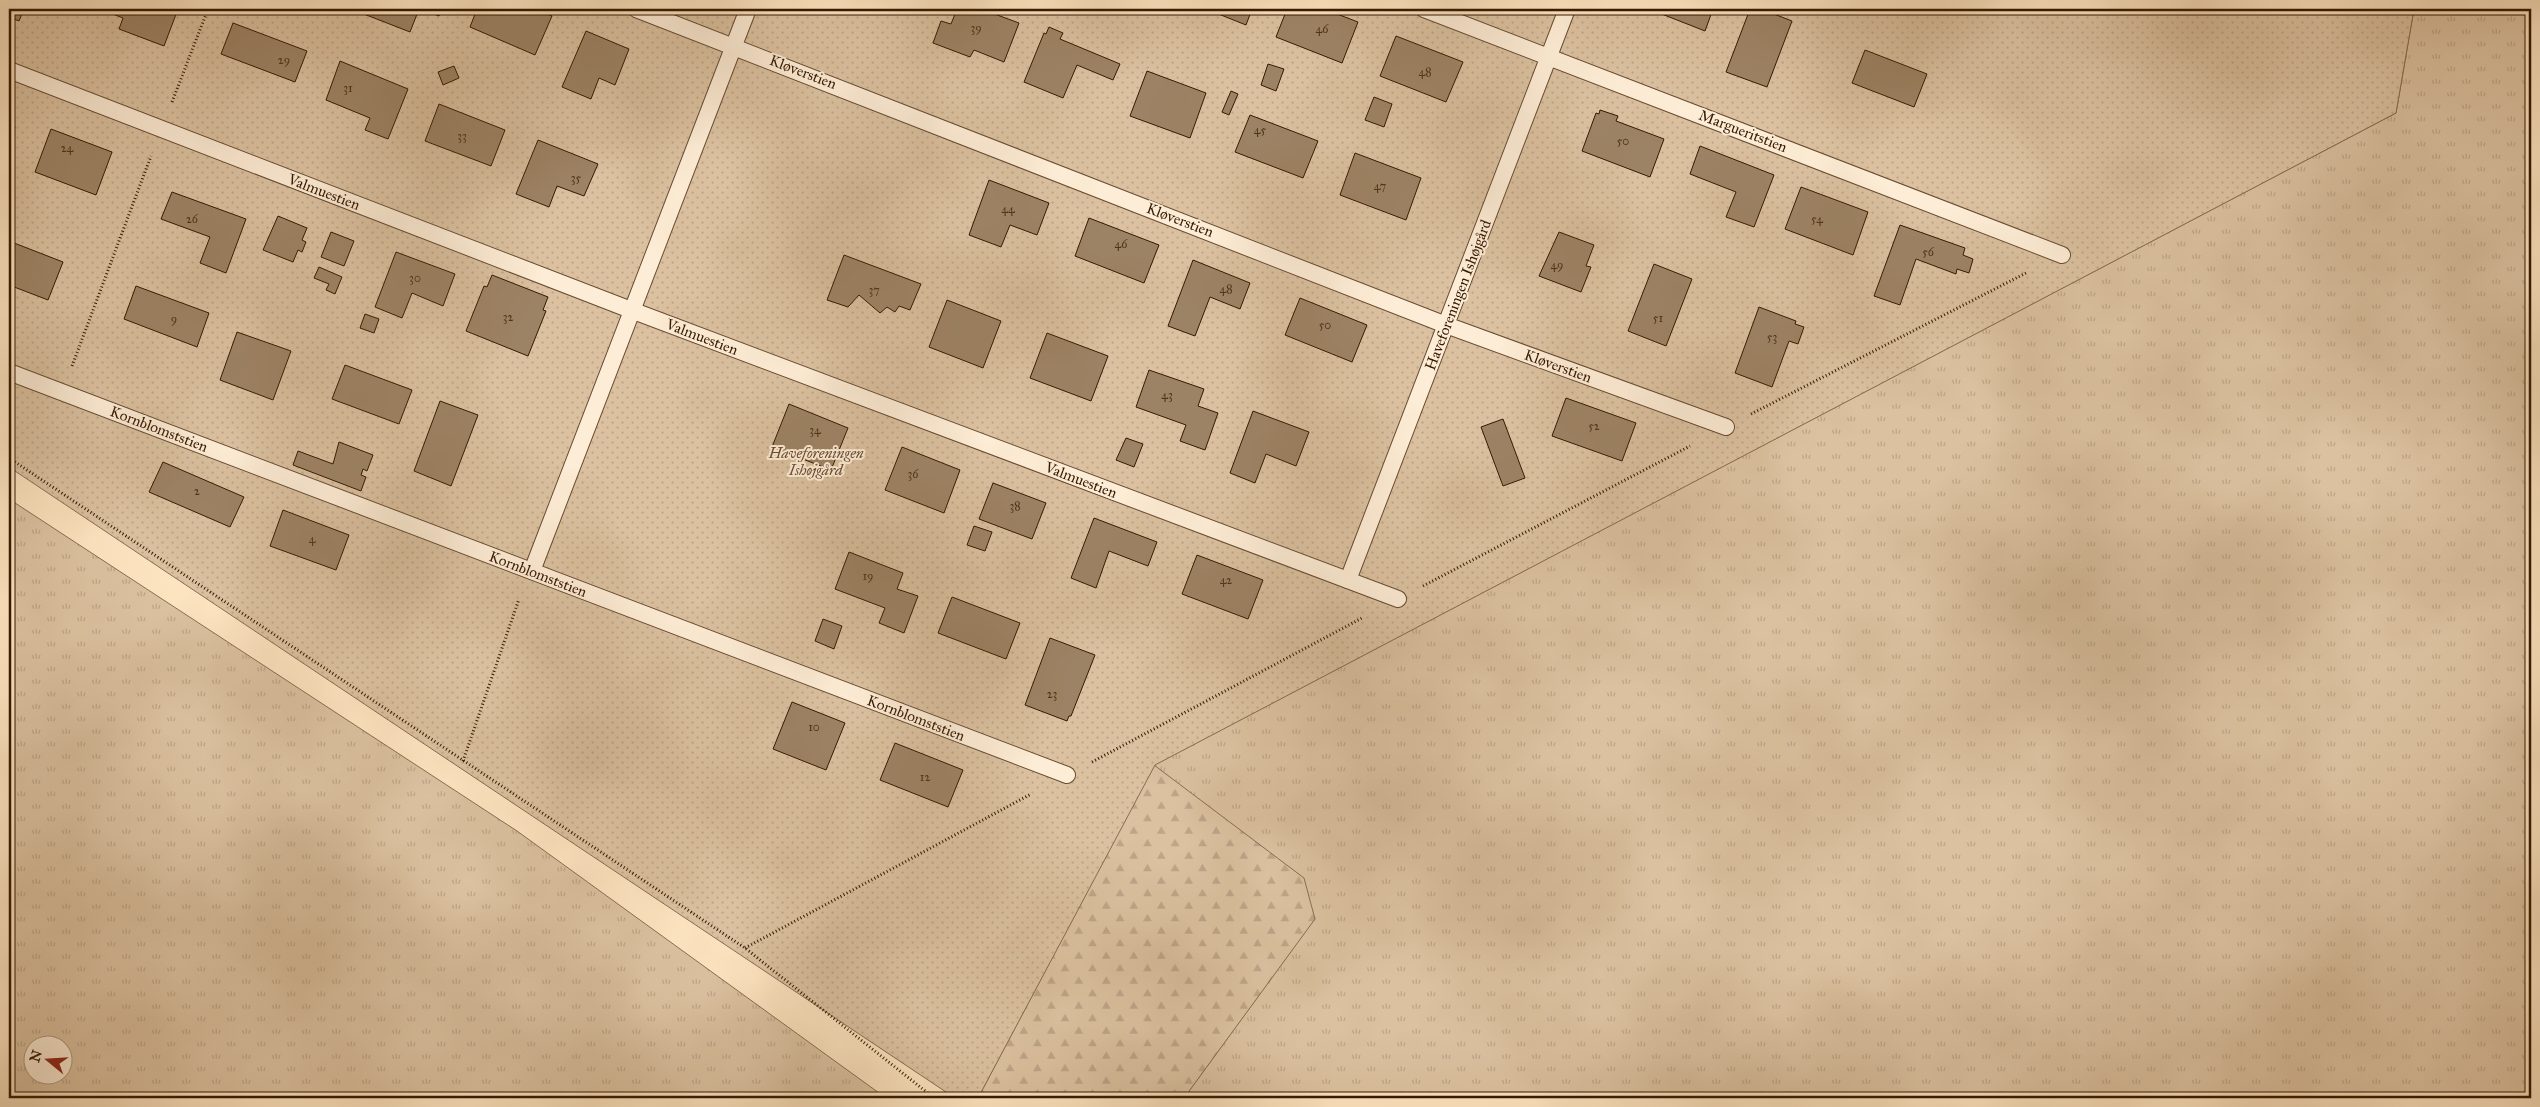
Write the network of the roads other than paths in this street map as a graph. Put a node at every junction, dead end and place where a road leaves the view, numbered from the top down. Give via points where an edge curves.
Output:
1 (636, 9) edge
2 (748, 9) edge
3 (1424, 9) edge
4 (1567, 9) edge
5 (734, 45) junction
6 (1550, 56) junction
7 (9, 70) edge
8 (2062, 255) dead end
9 (631, 310) junction
10 (1446, 325) junction
11 (9, 372) edge
12 (1726, 426) dead end
13 (532, 571) junction
14 (1348, 580) junction
15 (1398, 599) dead end
16 (1067, 775) dead end

1 - 5 lane, Kløverstien
2 - 5 lane
3 - 6 lane, Margueritstien
4 - 6 lane, Haveforeningen Ishøjgård
5 - 9 lane
5 - 10 lane, Kløverstien
6 - 8 lane, Margueritstien
6 - 10 lane, Haveforeningen Ishøjgård
7 - 9 lane, Valmuestien
9 - 13 lane
9 - 14 lane, Valmuestien
10 - 12 lane, Kløverstien
10 - 14 lane, Haveforeningen Ishøjgård
11 - 13 lane, Kornblomststien
13 - 16 lane, Kornblomststien
14 - 15 lane, Valmuestien

